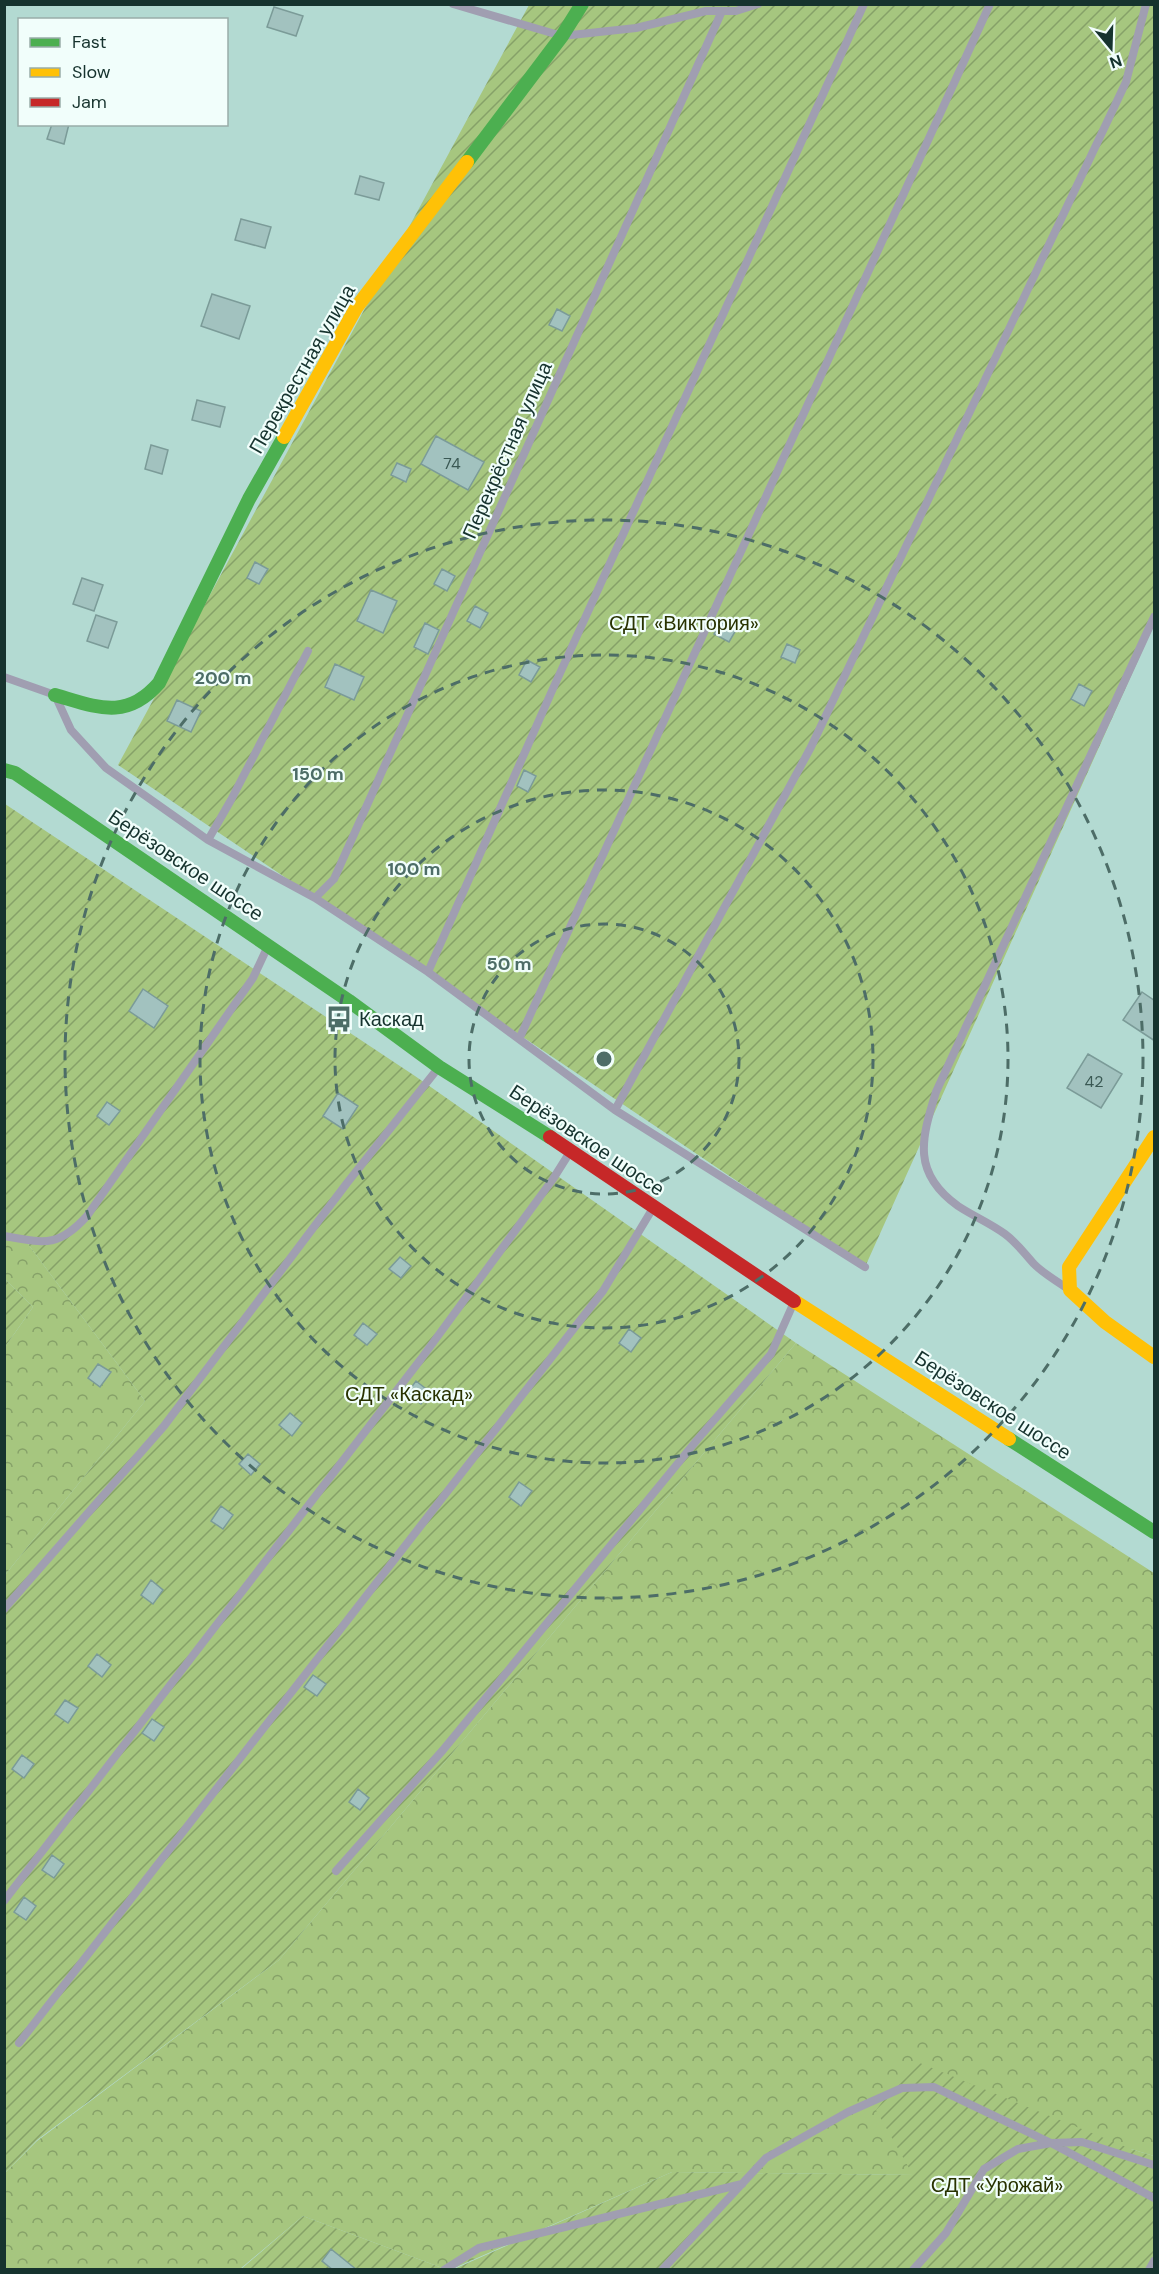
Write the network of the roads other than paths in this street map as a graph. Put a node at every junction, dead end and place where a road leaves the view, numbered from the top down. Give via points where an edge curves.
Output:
1 (453, 4) edge
2 (582, 4) edge
3 (758, 4) edge
4 (864, 4) edge
5 (990, 4) edge
6 (1146, 4) edge
7 (722, 11) junction
8 (562, 36) junction
9 (1155, 616) edge
10 (308, 651) dead end
11 (4, 677) edge
12 (55, 695) junction
13 (4, 770) edge
14 (208, 840) junction
15 (315, 898) junction
16 (268, 945) junction
17 (428, 972) junction
18 (521, 1035) dead end
19 (439, 1067) junction
20 (615, 1110) junction
21 (1155, 1137) edge
22 (571, 1150) junction
23 (654, 1208) junction
24 (4, 1236) edge
25 (865, 1267) dead end
26 (1070, 1290) junction
27 (794, 1301) junction
28 (1155, 1357) edge
29 (1155, 1532) edge
30 (4, 1609) edge
31 (336, 1871) dead end
32 (4, 1901) edge
33 (19, 2043) dead end
34 (1052, 2143) junction
35 (1155, 2165) edge
36 (742, 2184) junction
37 (1155, 2198) edge
38 (1155, 2261) edge
39 (444, 2270) edge
40 (662, 2270) edge
41 (913, 2270) edge
42 (1149, 2270) edge

1 - 8 lane
2 - 8 street, Перекрестная улица
3 - 7 lane
4 - 17 lane
5 - 18 lane
6 - 20 lane via 1126,82 811,747
7 - 8 lane via 706,11 636,28
7 - 15 lane, Перекрёстная улица via 334,879
8 - 12 street, Перекрестная улица via 356,308 249,499 150,697 112,710
9 - 26 lane via 936,1092 926,1125 923,1155 928,1175 939,1191 1017,1243 1036,1265
10 - 14 lane
11 - 12 lane
12 - 14 lane via 71,730 106,768
13 - 16 street, Берёзовское шоссе via 15,773
14 - 15 lane
15 - 17 lane
16 - 19 street, Берёзовское шоссе
16 - 24 lane via 253,978 73,1232 55,1241
17 - 20 lane
19 - 22 street, Берёзовское шоссе
19 - 30 lane via 164,1426
20 - 25 lane
21 - 26 street via 1069,1267
22 - 23 street, Берёзовское шоссе
22 - 32 lane via 421,1359
23 - 27 street, Берёзовское шоссе
23 - 33 lane via 603,1290
26 - 28 street via 1105,1322
27 - 29 street, Берёзовское шоссе
27 - 31 lane via 771,1354 443,1750
34 - 35 lane via 1082,2142
34 - 36 lane via 934,2087 902,2088 848,2112 766,2158
34 - 37 lane
34 - 41 lane via 1018,2149 984,2169 945,2233
36 - 39 lane via 479,2248
36 - 40 lane
38 - 42 lane

